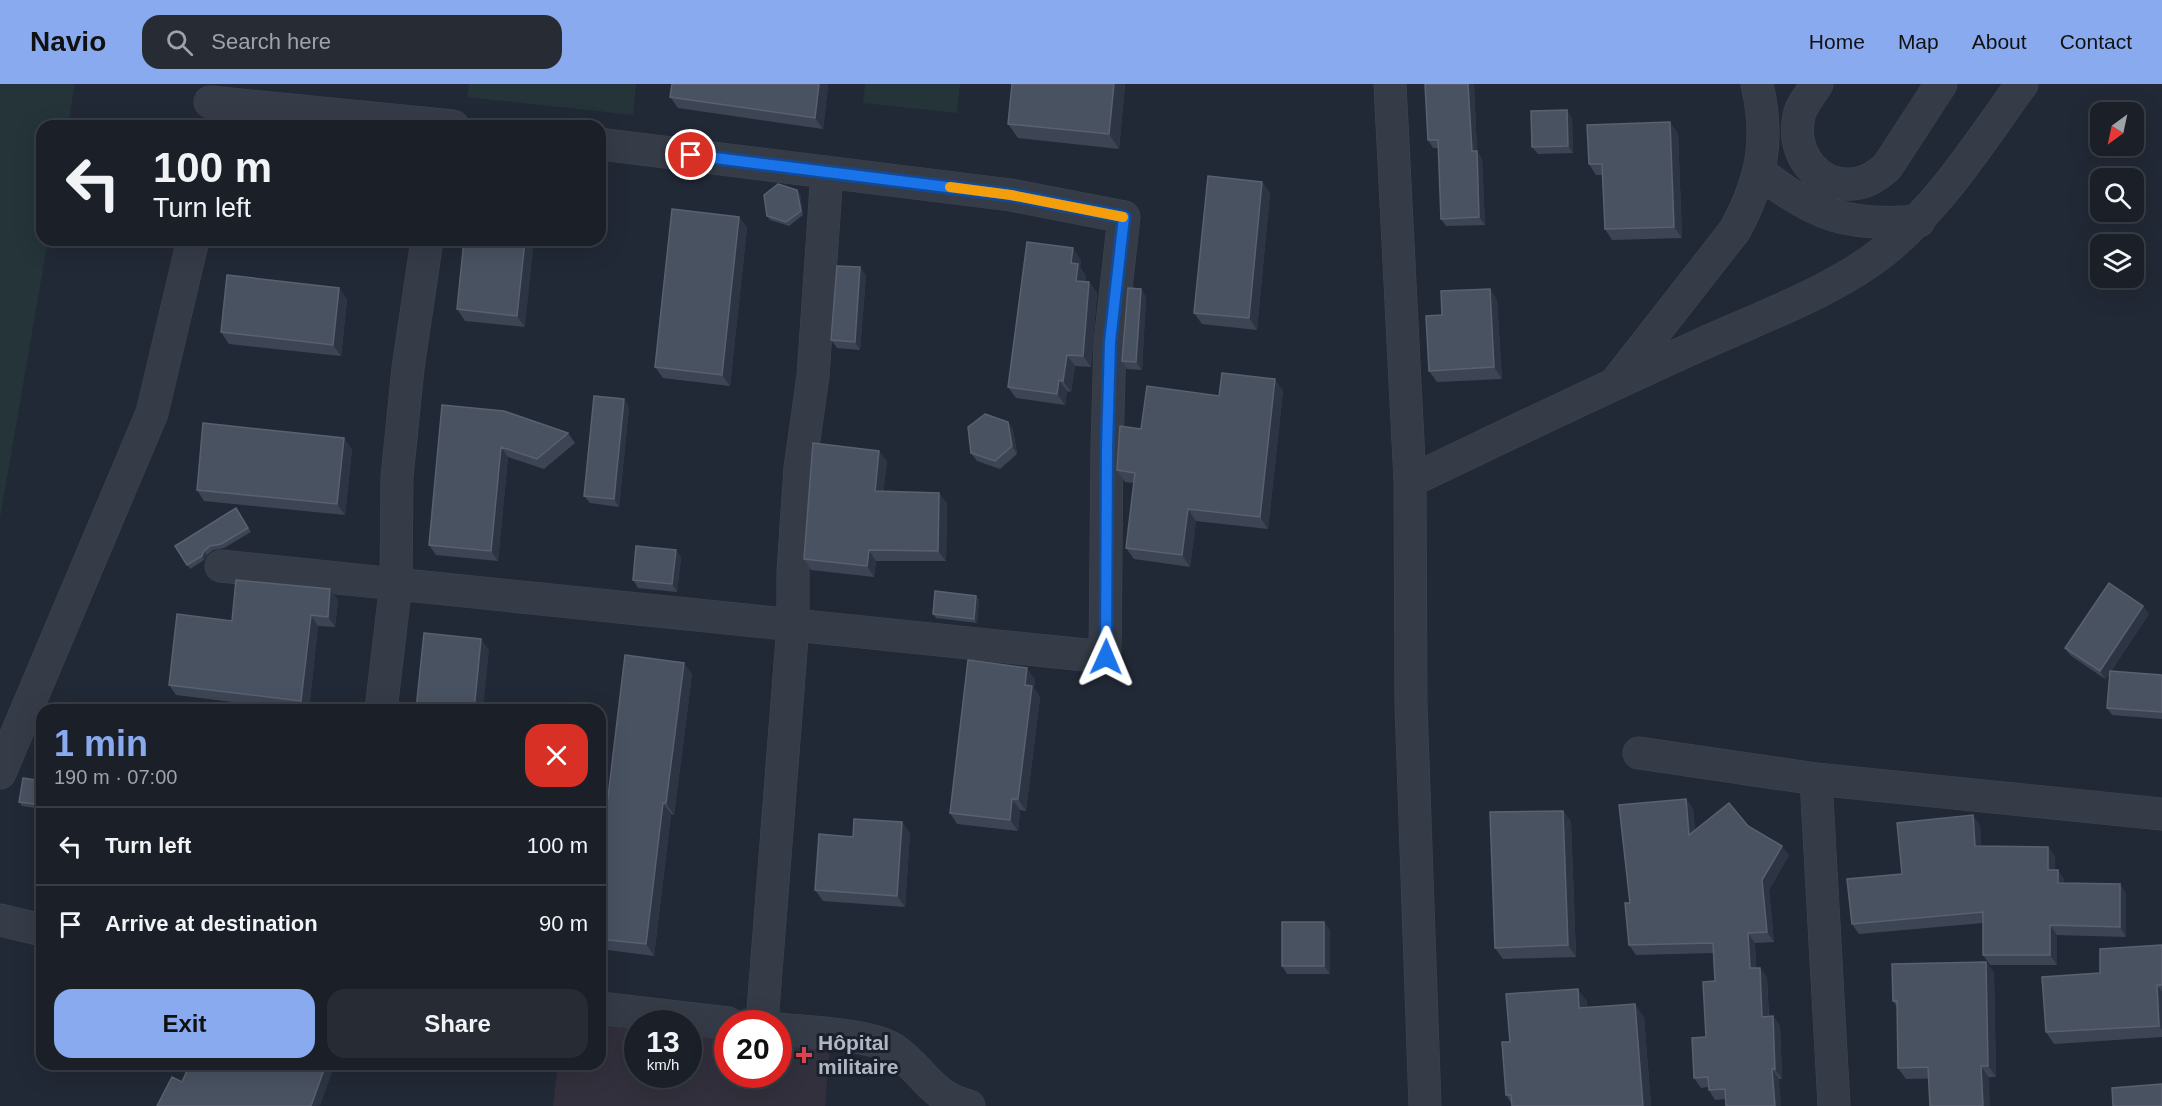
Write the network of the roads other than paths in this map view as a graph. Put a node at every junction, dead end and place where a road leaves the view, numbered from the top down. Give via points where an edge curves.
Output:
1 (1390, 84) edge
2 (1757, 84) edge
3 (1817, 84) edge
4 (1941, 84) edge
5 (2022, 84) edge
6 (209, 104) edge
7 (381, 120) edge
8 (606, 145) edge
9 (827, 172) junction
10 (1760, 172) junction
11 (1919, 221) junction
12 (192, 246) edge
13 (426, 246) edge
14 (1614, 384) junction
15 (1410, 481) junction
16 (221, 566) dead end
17 (396, 584) junction
18 (793, 625) junction
19 (382, 704) edge
20 (6, 741) edge
21 (1639, 753) dead end
22 (0, 773) edge
23 (1816, 779) junction
24 (2162, 814) edge
25 (0, 920) edge
26 (36, 929) edge
27 (606, 1009) edge
28 (763, 1010) edge
29 (714, 1021) edge
30 (792, 1031) edge
31 (969, 1106) edge
32 (1425, 1106) edge
33 (1834, 1106) edge

1 - 15 street
2 - 10 street via 1764,134
3 - 4 street via 1799,113 1796,134 1800,153 1812,169 1844,184 1860,183 1887,167
5 - 11 street
6 - 7 street
8 - 9 street
9 - 18 street via 813,376 799,491
9 - 18 street via 1011,195 1124,217 1110,342 1106,657
10 - 11 street via 1817,210 1850,220 1884,224
10 - 14 street via 1735,230
11 - 14 street via 1882,253 1841,279
12 - 20 street via 152,413
13 - 17 street via 397,477
14 - 15 street
15 - 32 street via 1411,705
16 - 17 street
17 - 18 street
17 - 19 street
18 - 28 street
20 - 22 street
21 - 23 street
23 - 24 street
23 - 33 street
25 - 26 street
27 - 29 street
30 - 31 street via 867,1040 891,1047 931,1088

